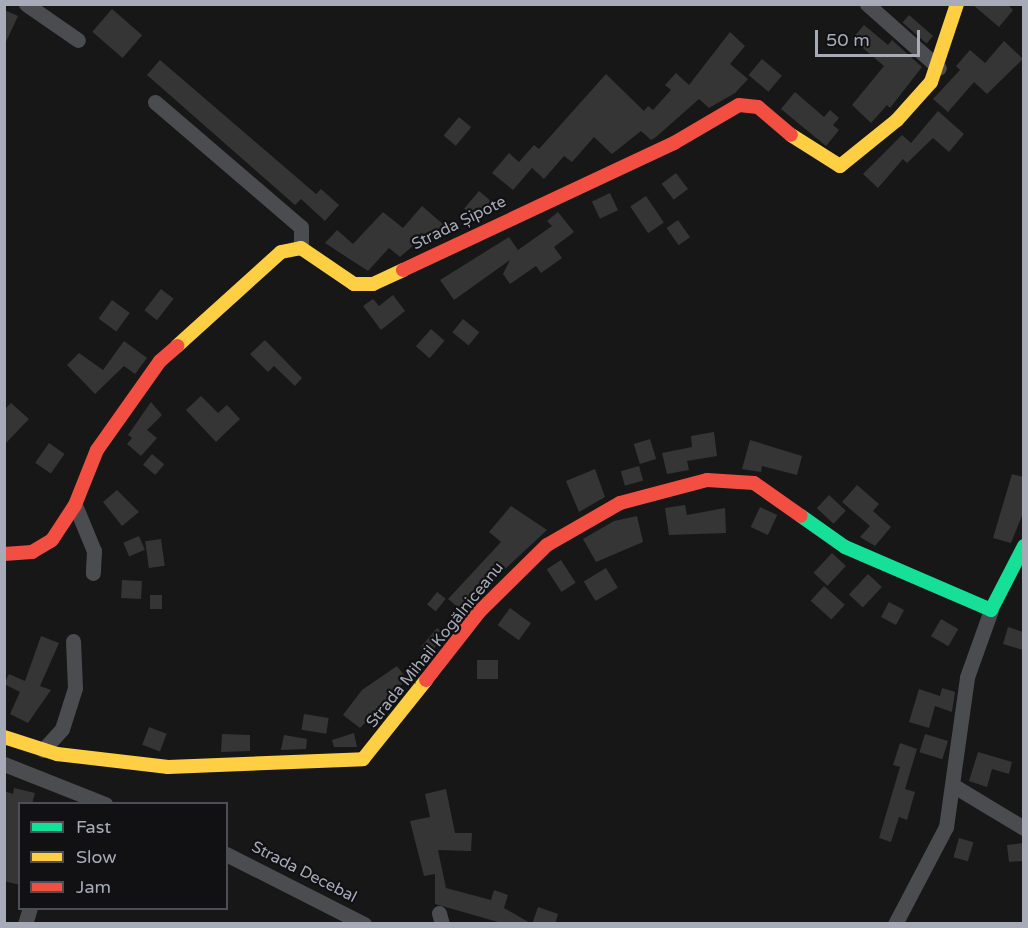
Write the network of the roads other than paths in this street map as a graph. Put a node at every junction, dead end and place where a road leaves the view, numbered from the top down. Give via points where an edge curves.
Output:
1 (26, 4) edge
2 (867, 4) edge
3 (957, 4) edge
4 (78, 40) dead end
5 (939, 68) junction
6 (155, 102) dead end
7 (301, 248) junction
8 (75, 506) junction
9 (1023, 546) edge
10 (4, 554) edge
11 (93, 573) dead end
12 (991, 610) junction
13 (73, 640) dead end
14 (4, 737) edge
15 (43, 750) junction
16 (4, 764) edge
17 (57, 785) junction
18 (954, 786) junction
19 (72, 802) edge
20 (100, 802) edge
21 (1023, 828) edge
22 (228, 855) edge
23 (364, 924) edge
24 (895, 924) edge

1 - 4 street
2 - 5 street
3 - 5 street, Strada Șipote
5 - 7 street, Strada Șipote via 897,120 840,166 817,156 758,107 738,105 674,143 373,284 354,284
6 - 7 street via 301,227
7 - 8 street via 281,252 160,361 97,450
8 - 10 street via 52,540 32,552
8 - 11 street via 94,550
9 - 12 street
12 - 15 street, Strada Mihail Kogălniceanu via 846,547 754,483 707,480 620,502 547,545 480,611 363,759 168,767
12 - 18 street via 967,677
13 - 15 street via 72,700 62,729
14 - 15 street, Strada Mihail Kogălniceanu
16 - 17 street
17 - 19 street
17 - 20 street
18 - 21 street
18 - 24 street via 946,827
22 - 23 street, Strada Decebal

